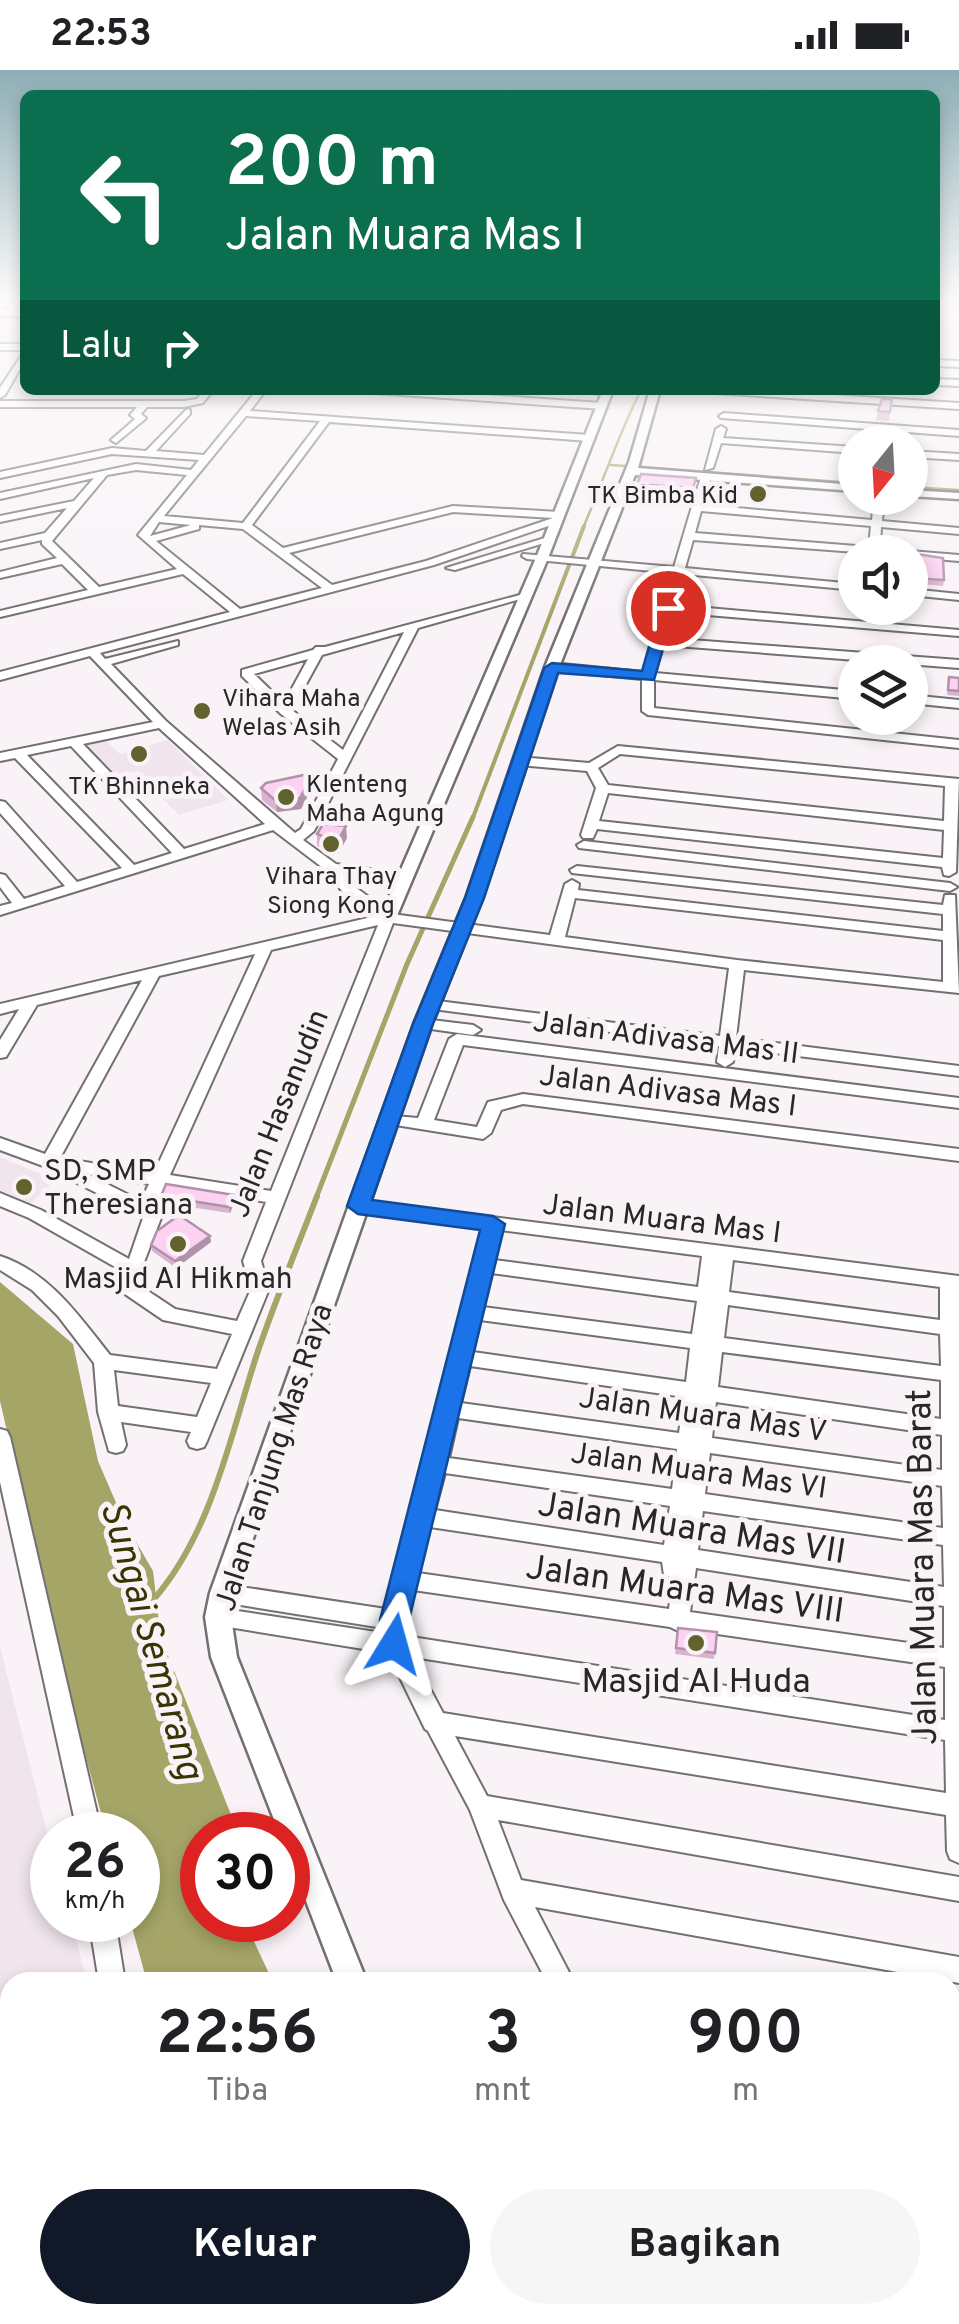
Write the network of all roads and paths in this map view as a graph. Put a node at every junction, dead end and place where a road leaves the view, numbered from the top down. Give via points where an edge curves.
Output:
1 (142, 407) edge
2 (248, 407) edge
3 (433, 407) edge
4 (564, 407) edge
5 (601, 407) edge
6 (650, 407) edge
7 (726, 407) edge
8 (187, 412) dead end
9 (243, 413) junction
10 (724, 416) junction
11 (327, 419) junction
12 (844, 425) edge
13 (421, 426) junction
14 (928, 431) edge
15 (959, 433) edge
16 (551, 435) junction
17 (589, 438) junction
18 (116, 440) dead end
19 (718, 440) junction
20 (838, 449) edge
21 (150, 452) junction
22 (928, 455) edge
23 (959, 457) edge
24 (207, 458) junction
25 (136, 466) junction
26 (632, 466) junction
27 (194, 472) junction
28 (104, 473) junction
29 (707, 473) junction
30 (0, 475) edge
31 (838, 479) edge
32 (928, 485) edge
33 (838, 486) edge
34 (959, 487) edge
35 (622, 494) junction
36 (928, 494) edge
37 (0, 496) edge
38 (959, 496) edge
39 (79, 503) junction
40 (698, 504) junction
41 (879, 515) edge
42 (557, 518) junction
43 (156, 519) junction
44 (0, 520) edge
45 (210, 524) junction
46 (879, 524) junction
47 (246, 526) junction
48 (959, 531) edge
49 (49, 534) junction
50 (877, 535) edge
51 (688, 536) junction
52 (147, 540) junction
53 (549, 540) junction
54 (0, 546) edge
55 (838, 549) edge
56 (281, 552) junction
57 (512, 554) junction
58 (928, 555) edge
59 (542, 558) junction
60 (959, 558) edge
61 (62, 560) junction
62 (589, 564) junction
63 (185, 570) junction
64 (678, 572) junction
65 (0, 575) edge
66 (838, 586) edge
67 (329, 588) junction
68 (95, 590) junction
69 (527, 594) junction
70 (928, 594) edge
71 (959, 597) edge
72 (668, 608) junction
73 (238, 613) junction
74 (0, 614) edge
75 (414, 626) junction
76 (959, 634) edge
77 (658, 641) junction
78 (320, 650) junction
79 (98, 658) junction
80 (959, 664) edge
81 (552, 668) junction
82 (0, 676) edge
83 (648, 676) junction
84 (838, 693) edge
85 (928, 701) edge
86 (959, 704) edge
87 (284, 711) junction
88 (162, 724) junction
89 (74, 742) junction
90 (959, 744) edge
91 (18, 753) junction
92 (0, 757) edge
93 (346, 759) junction
94 (519, 762) junction
95 (592, 767) junction
96 (955, 783) edge
97 (603, 788) junction
98 (0, 804) edge
99 (591, 824) junction
100 (275, 825) junction
101 (948, 826) junction
102 (295, 839) junction
103 (766, 843) junction
104 (584, 845) junction
105 (181, 854) junction
106 (948, 863) junction
107 (762, 865) junction
108 (332, 868) junction
109 (132, 870) junction
110 (577, 870) junction
111 (0, 878) edge
112 (404, 878) junction
113 (950, 887) junction
114 (74, 888) junction
115 (759, 889) junction
116 (569, 893) junction
117 (21, 904) junction
118 (949, 910) junction
119 (0, 911) edge
120 (756, 915) junction
121 (385, 919) junction
122 (456, 929) junction
123 (950, 936) junction
124 (556, 942) junction
125 (266, 944) junction
126 (737, 965) junction
127 (154, 972) junction
128 (955, 988) edge
129 (30, 1002) junction
130 (0, 1009) edge
131 (426, 1014) junction
132 (727, 1042) junction
133 (0, 1053) edge
134 (725, 1062) junction
135 (959, 1071) edge
136 (959, 1093) edge
137 (959, 1103) edge
138 (389, 1119) junction
139 (424, 1124) junction
140 (0, 1144) edge
141 (959, 1155) edge
142 (50, 1163) junction
143 (158, 1181) junction
144 (276, 1198) junction
145 (0, 1199) edge
146 (148, 1204) junction
147 (358, 1206) junction
148 (493, 1224) junction
149 (719, 1253) junction
150 (0, 1262) edge
151 (483, 1265) junction
152 (134, 1270) junction
153 (954, 1282) edge
154 (712, 1296) junction
155 (471, 1312) junction
156 (949, 1328) junction
157 (240, 1329) junction
158 (707, 1344) junction
159 (459, 1357) junction
160 (104, 1362) junction
161 (949, 1374) junction
162 (223, 1377) junction
163 (700, 1389) junction
164 (448, 1408) junction
165 (108, 1412) junction
166 (950, 1428) junction
167 (0, 1436) edge
168 (694, 1443) junction
169 (116, 1445) dead end
170 (436, 1464) junction
171 (950, 1480) junction
172 (687, 1497) junction
173 (422, 1517) junction
174 (952, 1538) junction
175 (680, 1559) junction
176 (406, 1580) junction
177 (953, 1598) junction
178 (220, 1605) junction
179 (672, 1621) junction
180 (394, 1632) junction
181 (954, 1660) junction
182 (432, 1722) junction
183 (958, 1732) edge
184 (480, 1806) junction
185 (958, 1806) edge
186 (85, 1812) edge
187 (959, 1851) edge
188 (959, 1888) edge
189 (514, 1890) junction
190 (106, 1942) edge
191 (959, 1970) edge
192 (110, 1972) edge
193 (348, 1972) edge
194 (557, 1972) edge

1 - 18 street via 135,415 141,418
2 - 9 street
3 - 13 street
4 - 16 street
5 - 17 street
6 - 26 street, Jalan Tanjung Mas Raya
7 - 10 street
8 - 21 street
9 - 11 street
9 - 24 street
10 - 12 street
10 - 19 street
11 - 13 street
11 - 47 street
13 - 16 street
14 - 15 street
16 - 17 street
17 - 42 street
19 - 20 street
19 - 29 street
21 - 24 street
21 - 25 street
21 - 30 street via 110,451
22 - 23 street
24 - 27 street
25 - 27 street
25 - 28 street
26 - 29 street
26 - 35 street, Jalan Tanjung Mas Raya
27 - 43 street
28 - 37 street
28 - 39 street
29 - 31 street
29 - 33 street
29 - 40 street
32 - 34 street
35 - 40 street
35 - 62 street, Jalan Tanjung Mas Raya
36 - 38 street
39 - 44 street
39 - 49 street
40 - 46 street
40 - 51 street
41 - 46 street
42 - 53 street
42 - 56 street via 452,509
42 - 67 street via 446,558
43 - 45 street
43 - 52 street via 142,535
45 - 47 street
45 - 52 street
46 - 48 street
46 - 50 street
47 - 56 street
49 - 54 street
49 - 61 street via 46,542
51 - 55 street
51 - 64 street
52 - 63 street
53 - 57 street
53 - 59 street
56 - 67 street
57 - 59 street
57 - 79 street
58 - 60 street
59 - 62 street
59 - 69 street
61 - 65 street
61 - 68 street
62 - 64 street
62 - 81 street, Jalan Tanjung Mas Raya
63 - 68 street
63 - 73 street
64 - 66 street
64 - 72 street
67 - 73 street
68 - 74 street
69 - 75 street
69 - 112 street
70 - 71 street
72 - 76 street
72 - 77 street
73 - 79 street
75 - 78 street
75 - 93 street
77 - 80 street
77 - 83 street
78 - 87 street
78 - 87 street via 246,673
79 - 82 street
79 - 88 street
81 - 83 street
81 - 94 street, Jalan Tanjung Mas Raya
83 - 84 street
83 - 90 street via 646,707 652,713
85 - 86 street
87 - 93 street
88 - 89 street
88 - 100 street
89 - 91 street
89 - 105 street
91 - 92 street
91 - 109 street
93 - 102 street via 307,830
94 - 95 street
94 - 122 street, Jalan Tanjung Mas Raya
95 - 96 street via 613,751
95 - 97 street
96 - 101 street
97 - 99 street
97 - 101 street
98 - 114 street
99 - 103 street
99 - 104 street
100 - 102 street
100 - 105 street
101 - 106 street
102 - 108 street
103 - 106 street
103 - 107 street
104 - 107 street
104 - 110 street
105 - 109 street
106 - 113 street
107 - 113 street
107 - 115 street
108 - 112 street
108 - 121 street
109 - 114 street
110 - 115 street
110 - 116 street
111 - 117 street
112 - 121 street
113 - 118 street
114 - 117 street
115 - 118 street
115 - 120 street
116 - 120 street
116 - 124 street
117 - 119 street
118 - 123 street
120 - 123 street
121 - 122 street
121 - 125 street
121 - 144 street, Jalan Hasanudin
122 - 124 street
122 - 131 street, Jalan Tanjung Mas Raya
123 - 128 street
124 - 126 street
125 - 127 street
125 - 143 street
126 - 128 street
126 - 132 street
127 - 129 street
127 - 142 street
129 - 130 street
129 - 133 street
131 - 132 street
131 - 134 street
131 - 138 street, Jalan Tanjung Mas Raya
132 - 134 street
132 - 135 street
134 - 136 street
137 - 139 street, Jalan Adivasa Mas II via 457,1039
138 - 139 street, Jalan Adivasa Mas I
138 - 147 street, Jalan Tanjung Mas Raya
139 - 141 street, Jalan Adivasa Mas I via 483,1133 494,1106 523,1099
140 - 142 street
142 - 143 street
142 - 146 street via 132,1204
143 - 144 street
143 - 146 street
144 - 157 street, Jalan Hasanudin via 252,1261 260,1289
145 - 152 street
146 - 152 street via 152,1218
147 - 148 street, Jalan Muara Mas I
147 - 178 street, Jalan Tanjung Mas Raya
148 - 149 street, Jalan Muara Mas I
148 - 151 street
149 - 153 street, Jalan Muara Mas I
149 - 154 street
150 - 160 street via 39,1285
151 - 154 street
151 - 155 street
152 - 157 street via 126,1285 162,1310
153 - 156 street, Jalan Muara Mas Barat
154 - 156 street
154 - 158 street
155 - 158 street
155 - 159 street
156 - 161 street, Jalan Muara Mas Barat
157 - 162 street, Jalan Hasanudin
158 - 161 street
158 - 163 street
159 - 163 street
159 - 164 street
160 - 162 street
160 - 165 street
161 - 166 street, Jalan Muara Mas Barat
162 - 165 street, Jalan Hasanudin via 200,1434
163 - 166 street
163 - 168 street
164 - 168 street, Jalan Muara Mas V
164 - 170 street
165 - 169 street
166 - 171 street, Jalan Muara Mas Barat
167 - 186 street
168 - 171 street, Jalan Muara Mas V
168 - 172 street
170 - 172 street, Jalan Muara Mas VI
170 - 173 street
171 - 174 street, Jalan Muara Mas Barat
172 - 174 street, Jalan Muara Mas VI
172 - 175 street
173 - 175 street, Jalan Muara Mas VII
173 - 176 street
174 - 177 street, Jalan Muara Mas Barat
175 - 177 street, Jalan Muara Mas VII
175 - 179 street
176 - 179 street, Jalan Muara Mas VIII
176 - 180 street
177 - 181 street, Jalan Muara Mas Barat
178 - 180 street
178 - 193 street, Jalan Tanjung Mas Raya via 224,1657
179 - 181 street, Jalan Muara Mas VIII
180 - 182 street
180 - 183 street
181 - 183 street, Jalan Muara Mas Barat
182 - 184 street
182 - 185 street
183 - 185 street, Jalan Muara Mas Barat
184 - 188 street
184 - 189 street
185 - 187 street, Jalan Muara Mas Barat
189 - 191 street
189 - 194 street
190 - 192 street

